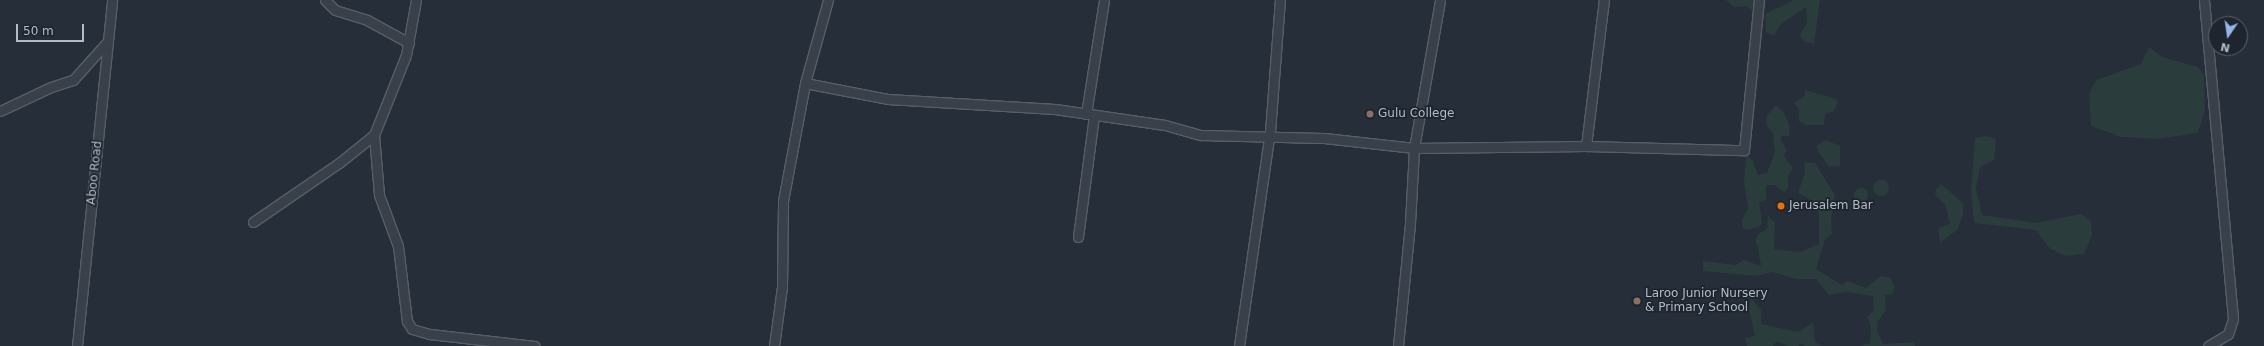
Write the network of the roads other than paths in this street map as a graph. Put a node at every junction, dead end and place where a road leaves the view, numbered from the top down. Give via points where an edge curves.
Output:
1 (112, 0) edge
2 (325, 0) edge
3 (416, 0) edge
4 (828, 0) edge
5 (1104, 0) edge
6 (1280, 0) edge
7 (1440, 0) edge
8 (1604, 0) edge
9 (1759, 0) edge
10 (2204, 0) edge
11 (108, 41) junction
12 (409, 43) junction
13 (805, 83) junction
14 (0, 111) edge
15 (1090, 114) junction
16 (374, 135) junction
17 (1269, 138) junction
18 (1586, 146) junction
19 (1414, 148) junction
20 (253, 222) dead end
21 (1078, 237) dead end
22 (77, 346) edge
23 (534, 346) edge
24 (774, 346) edge
25 (1239, 346) edge
26 (1398, 346) edge
27 (2208, 346) edge

1 - 11 street, Aboo Road
2 - 12 street via 335,10 367,20
3 - 12 street
4 - 13 street
5 - 15 street
6 - 17 street
7 - 19 street
8 - 18 street
9 - 18 street via 1744,150
10 - 27 street via 2233,319 2228,334
11 - 14 street via 73,80 51,87
11 - 22 street, Aboo Road
12 - 16 street
13 - 15 street via 888,99
13 - 24 street via 783,202 782,287
15 - 17 street via 1165,125 1201,135
15 - 21 street
16 - 20 street via 339,163
16 - 23 street via 379,195 398,246 409,325 430,334
17 - 19 street via 1324,138
17 - 25 street
18 - 19 street
19 - 26 street via 1410,223

